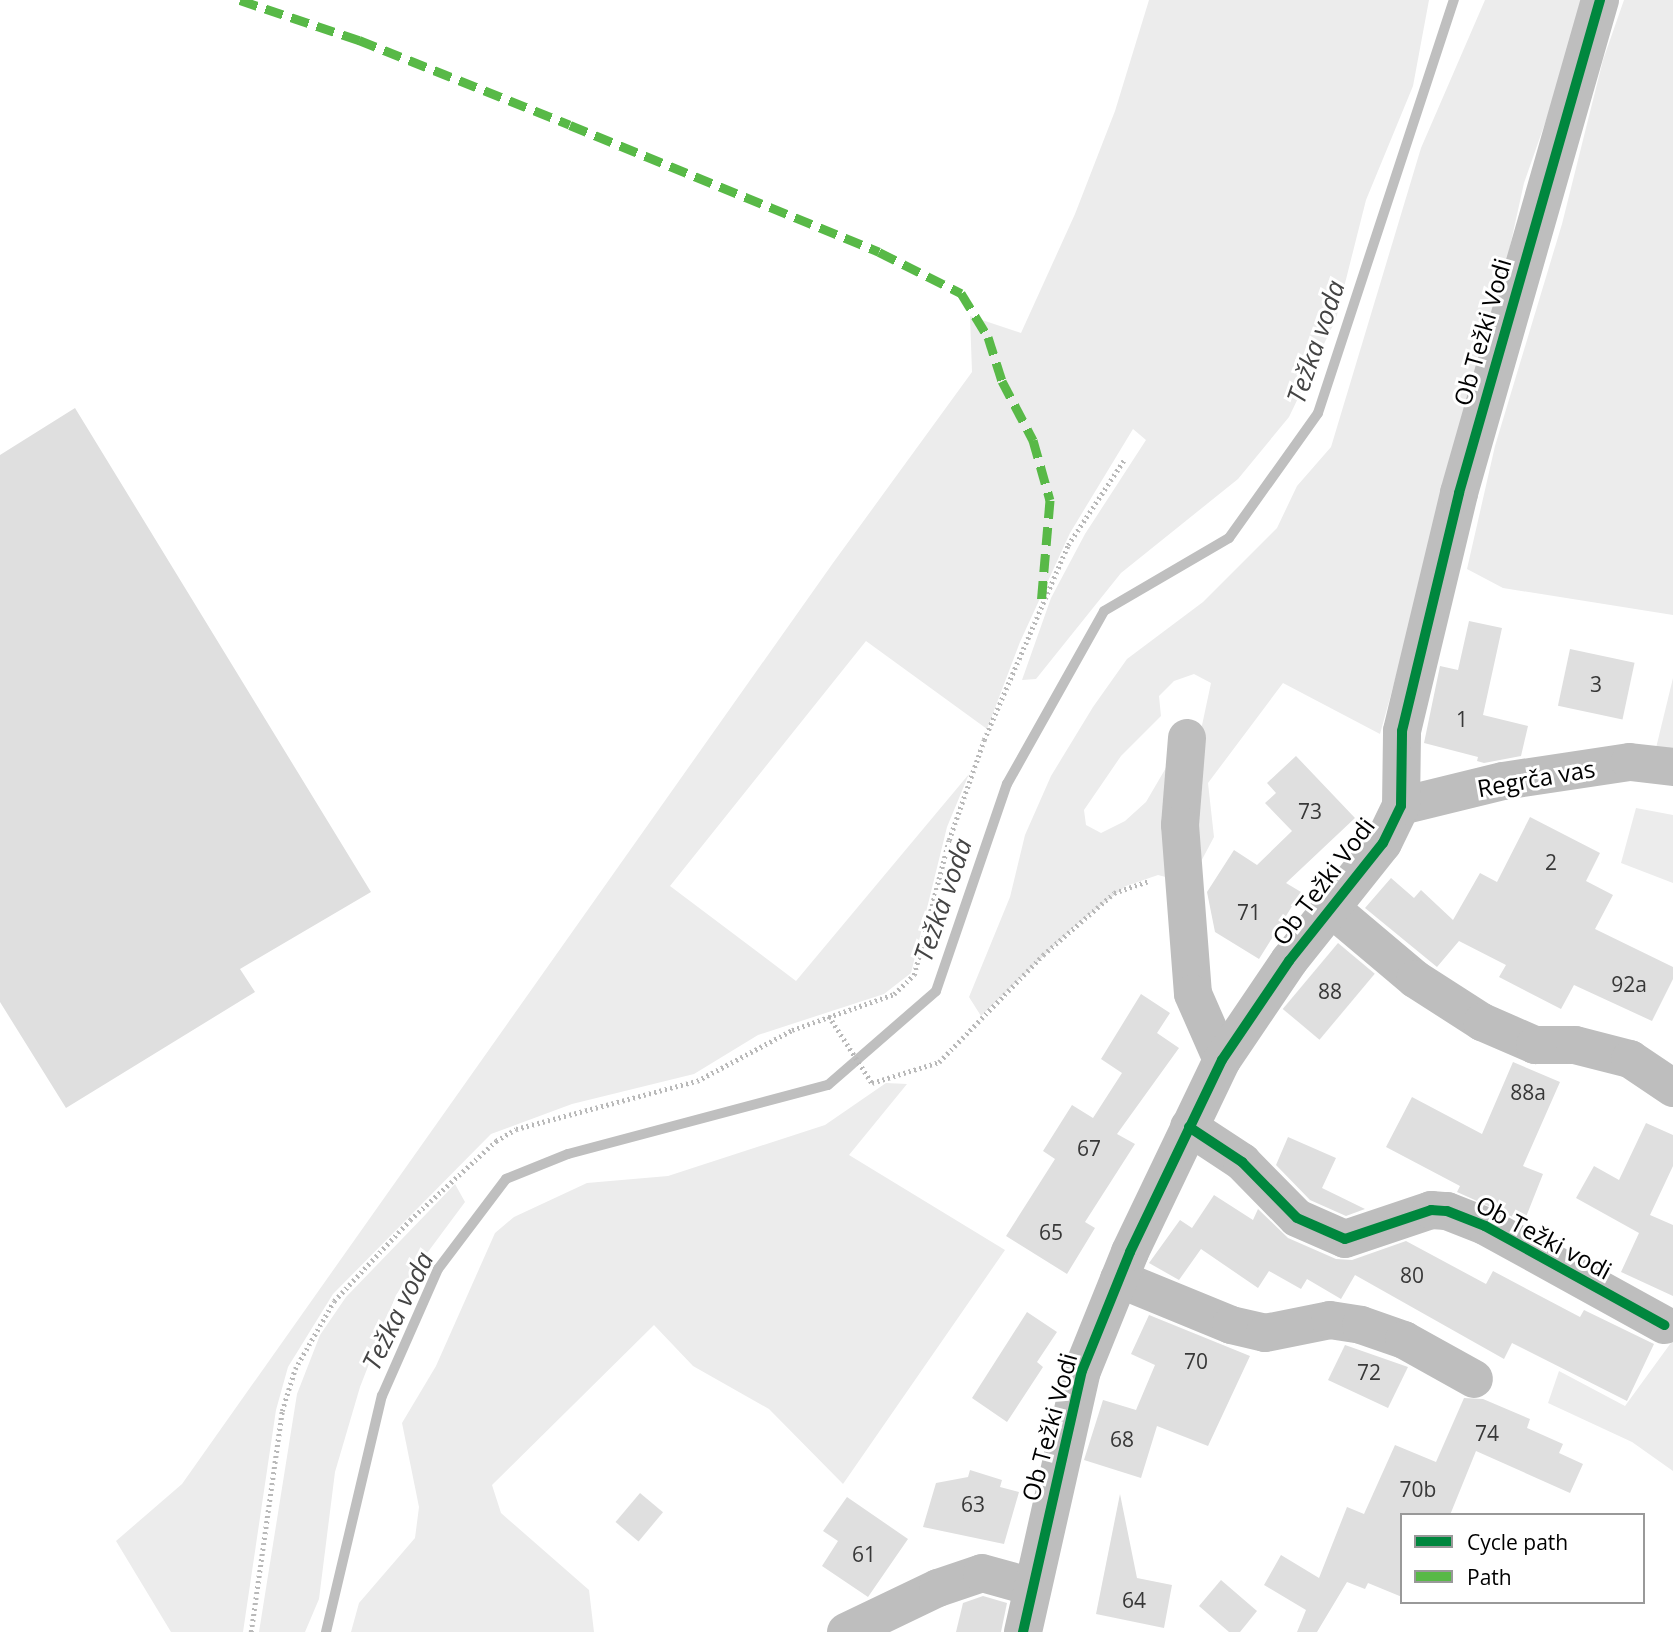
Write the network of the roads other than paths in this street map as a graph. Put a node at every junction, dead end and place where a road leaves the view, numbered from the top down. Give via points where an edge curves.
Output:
1 (1600, 0) edge
2 (1187, 738) dead end
3 (1673, 767) edge
4 (1401, 806) junction
5 (1332, 909) junction
6 (1222, 1060) junction
7 (1673, 1088) edge
8 (1189, 1127) junction
9 (1119, 1279) junction
10 (1664, 1325) dead end
11 (1474, 1379) dead end
12 (1032, 1587) junction
13 (846, 1632) edge
14 (1023, 1632) edge

1 - 4 street, Ob Težki Vodi via 1459,493 1402,731
2 - 6 street via 1180,825 1193,994
3 - 4 street, Regrča vas via 1630,762 1503,781
4 - 5 street, Ob Težki Vodi via 1383,843
5 - 6 street, Ob Težki Vodi via 1289,961
5 - 7 street, Ob Težki vodi via 1415,979 1482,1023 1535,1045 1575,1045 1630,1059
6 - 8 street, Ob Težki Vodi
8 - 9 street, Ob Težki Vodi
8 - 10 street, Ob Težki vodi via 1242,1162 1297,1218 1345,1239 1432,1210 1447,1211 1485,1226
9 - 11 street via 1231,1325 1265,1332 1330,1320 1361,1325 1404,1340
9 - 12 street, Ob Težki Vodi via 1082,1371
12 - 13 street via 982,1573 938,1588
12 - 14 street, Ob Težki Vodi

